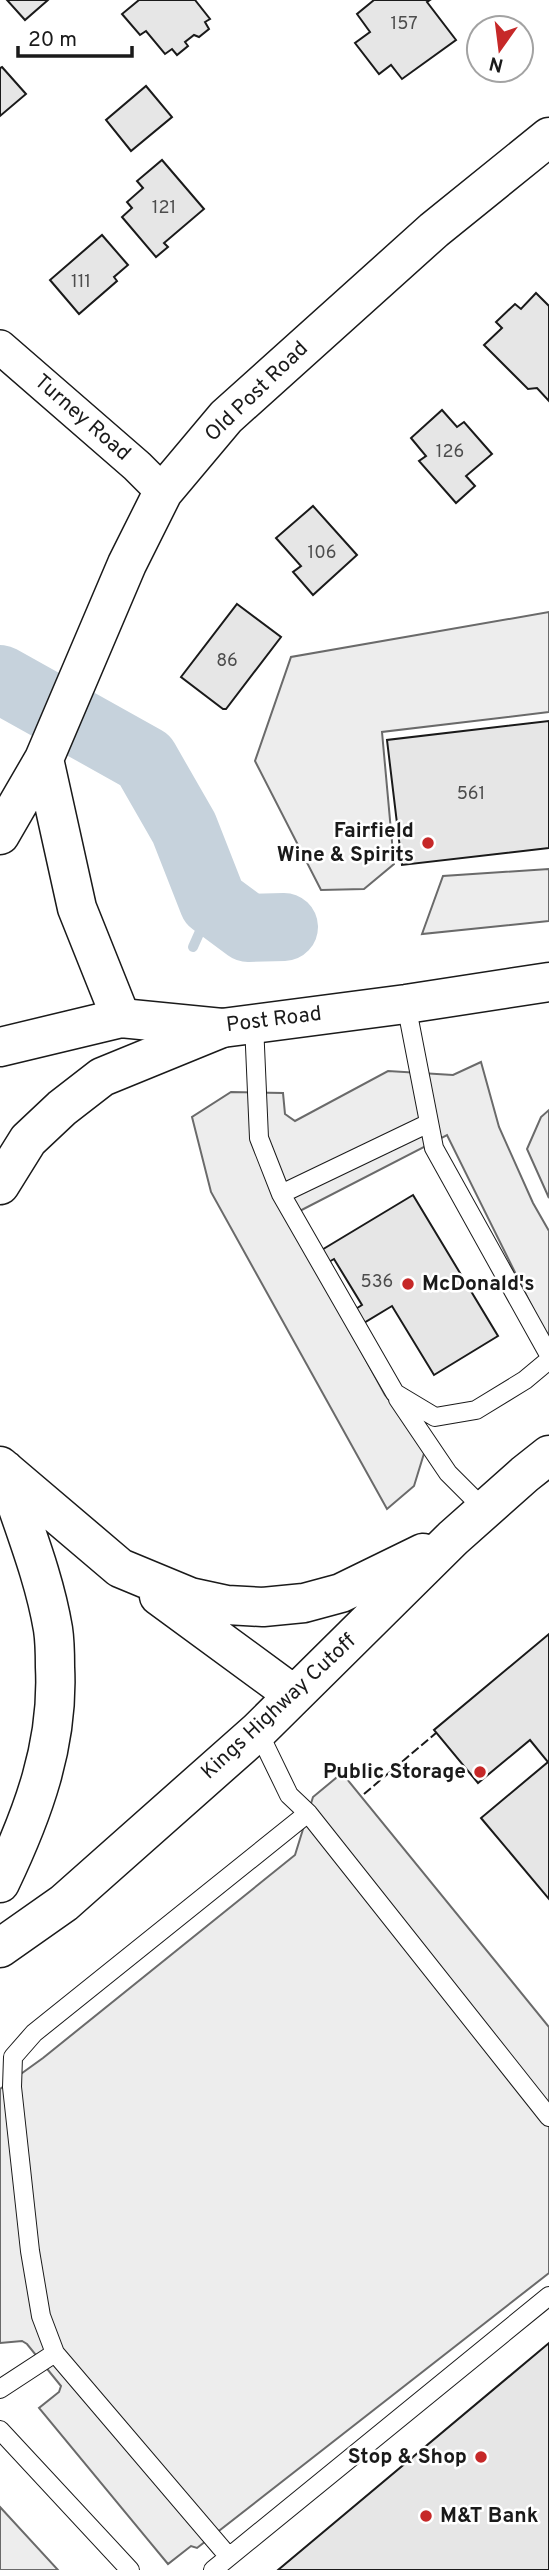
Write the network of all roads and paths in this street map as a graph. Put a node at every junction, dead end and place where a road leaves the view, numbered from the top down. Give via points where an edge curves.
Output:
1 (549, 137) edge
2 (0, 347) edge
3 (163, 492) junction
4 (44, 758) junction
5 (0, 835) edge
6 (549, 982) edge
7 (406, 1004) junction
8 (121, 1018) junction
9 (238, 1026) junction
10 (0, 1047) edge
11 (429, 1123) junction
12 (0, 1185) edge
13 (281, 1194) junction
14 (549, 1357) edge
15 (395, 1393) junction
16 (549, 1455) edge
17 (1, 1465) edge
18 (485, 1510) junction
19 (453, 1538) junction
20 (120, 1568) junction
21 (294, 1695) junction
22 (258, 1731) junction
23 (308, 1813) junction
24 (0, 1883) edge
25 (0, 1948) edge
26 (549, 2117) edge
27 (549, 2296) edge
28 (55, 2353) junction
29 (0, 2389) edge
30 (0, 2430) edge
31 (229, 2557) junction
32 (130, 2570) edge
33 (213, 2570) edge

1 - 3 main road, Old Post Road via 414,246 226,416
2 - 3 street, Turney Road
3 - 4 main road, Old Post Road
4 - 5 main road, Old Post Road
4 - 8 main road via 77,908
6 - 7 main road, Post Road
7 - 9 main road, Post Road
7 - 11 lane
8 - 9 main road, Post Road
8 - 10 main road, Post Road
9 - 12 main road via 102,1077 29,1140
9 - 13 lane via 260,1138
11 - 13 lane
11 - 14 lane via 433,1149
13 - 15 lane
14 - 15 lane via 525,1380 476,1410 435,1417
15 - 18 lane via 448,1473
16 - 18 main road, Kings Highway Cutoff
17 - 20 main road
17 - 24 main road via 44,1586 54,1632 56,1691 44,1774
18 - 19 main road, Kings Highway Cutoff
19 - 20 main road via 341,1593 277,1606 227,1605 190,1597
19 - 21 main road, Kings Highway Cutoff
20 - 21 main road
21 - 22 main road, Kings Highway Cutoff
22 - 23 lane via 289,1794
22 - 25 main road, Kings Highway Cutoff via 64,1903
23 - 26 lane
23 - 28 lane via 34,2033 13,2057 12,2087 30,2251 41,2316
27 - 31 lane
28 - 29 lane
28 - 31 lane
30 - 32 lane
31 - 33 lane

